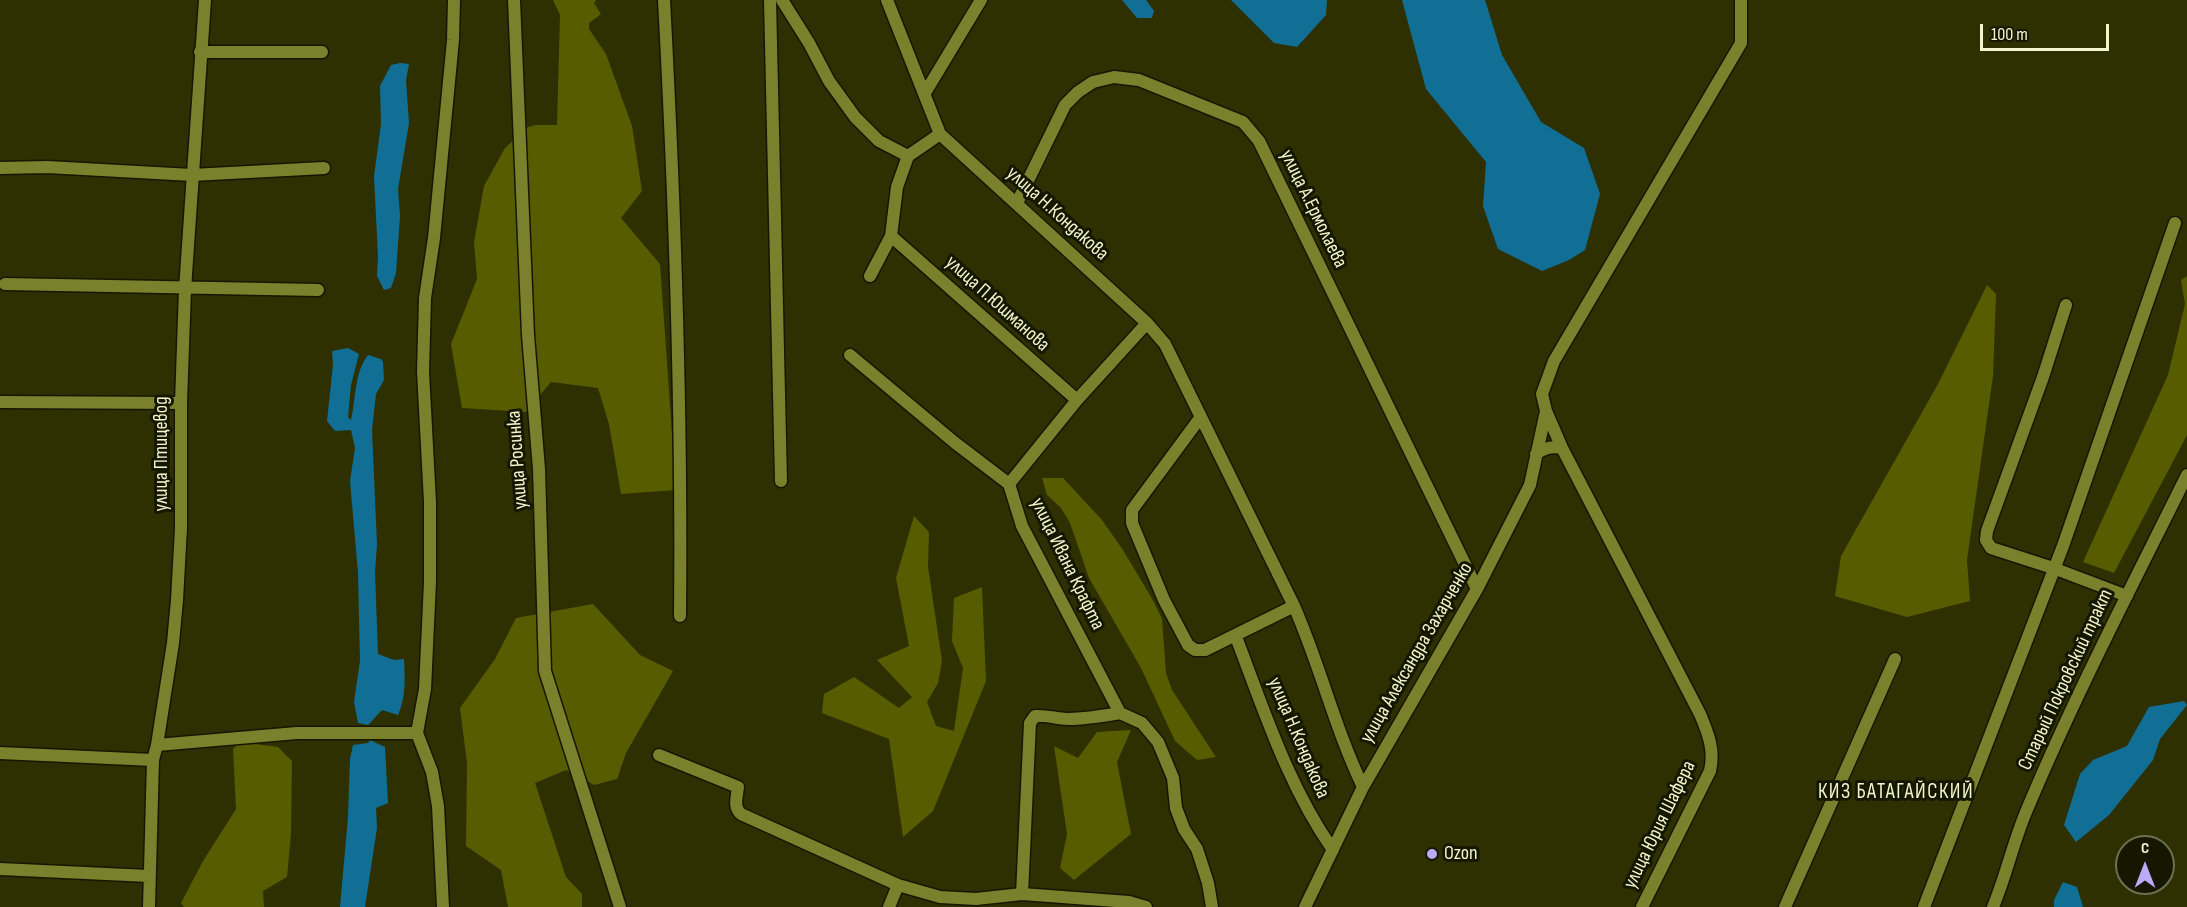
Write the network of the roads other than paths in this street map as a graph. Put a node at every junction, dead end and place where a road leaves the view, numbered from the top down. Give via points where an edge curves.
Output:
1 (205, 0) edge
2 (454, 0) edge
3 (514, 0) edge
4 (664, 0) edge
5 (770, 0) edge
6 (782, 0) edge
7 (887, 0) edge
8 (981, 0) edge
9 (1741, 0) edge
10 (200, 52) junction
11 (322, 52) dead end
12 (925, 93) junction
13 (940, 134) junction
14 (908, 156) junction
15 (0, 168) edge
16 (324, 168) dead end
17 (192, 175) junction
18 (1017, 203) junction
19 (2175, 223) dead end
20 (891, 236) junction
21 (870, 276) dead end
22 (5, 284) dead end
23 (185, 289) junction
24 (318, 290) dead end
25 (2066, 305) dead end
26 (1147, 323) junction
27 (850, 355) dead end
28 (1077, 400) junction
29 (0, 402) edge
30 (181, 403) junction
31 (1546, 411) junction
32 (1200, 418) junction
33 (1562, 448) junction
34 (1536, 454) junction
35 (2187, 475) edge
36 (781, 481) dead end
37 (1009, 484) junction
38 (2053, 568) junction
39 (1478, 589) junction
40 (2127, 596) junction
41 (1294, 606) junction
42 (680, 616) dead end
43 (1236, 637) junction
44 (1895, 659) dead end
45 (1120, 713) junction
46 (417, 733) junction
47 (157, 746) junction
48 (0, 753) edge
49 (659, 755) dead end
50 (153, 760) junction
51 (1363, 787) junction
52 (1333, 850) junction
53 (0, 869) edge
54 (149, 876) junction
55 (898, 885) junction
56 (1022, 894) junction
57 (149, 907) edge
58 (444, 907) edge
59 (620, 907) edge
60 (889, 907) edge
61 (1146, 907) edge
62 (1212, 907) edge
63 (1305, 907) edge
64 (1642, 907) edge
65 (1785, 907) edge
66 (1924, 907) edge
67 (1993, 907) edge

1 - 10 street, улица Птицевод
2 - 46 street via 434,238 425,298 423,372 430,502 429,582 425,689
3 - 59 street, улица Росинка via 528,335 540,470 544,671
4 - 42 street via 676,290
5 - 36 street
6 - 14 street via 829,81 855,117 879,141
7 - 12 street
8 - 12 street
9 - 31 street via 1741,43 1554,361 1542,394
10 - 11 street
10 - 17 street, улица Птицевод
12 - 13 street
13 - 14 street
13 - 18 street, улица Н.Кондакова
14 - 20 street via 897,187
15 - 17 street
16 - 17 street
17 - 23 street, улица Птицевод
18 - 26 street, улица Н.Кондакова
18 - 39 street, улица А.Ермолаева via 1065,105 1093,82 1114,77 1139,80 1243,122 1259,141
19 - 38 street
20 - 21 street
20 - 28 street, улица П.Юшманова
22 - 23 street
23 - 24 street
23 - 30 street, улица Птицевод
25 - 38 street via 1986,540 1991,548
26 - 28 street
26 - 32 street, улица Н.Кондакова via 1165,344
27 - 37 street, улица Ивана Крафта
28 - 37 street
29 - 30 street
30 - 47 street, улица Птицевод via 177,600
31 - 33 street
31 - 34 street, улица Александра Захарченко
32 - 41 street, улица Н.Кондакова
32 - 43 street via 1132,510 1132,523 1164,600 1188,645 1205,650
33 - 34 street via 1553,446
33 - 64 street, улица Юрия Шафера via 1710,738 1713,761 1705,783
34 - 39 street, улица Александра Захарченко via 1530,485
35 - 40 street, Старый Покровский тракт
37 - 45 street, улица Ивана Крафта via 1022,526
38 - 40 street
38 - 66 street
39 - 51 street, улица Александра Захарченко
40 - 67 street, Старый Покровский тракт via 2031,800
41 - 43 street
41 - 51 street, улица Н.Кондакова via 1346,753
43 - 52 street, улица Н.Кондакова via 1287,771 1314,824
44 - 65 street
45 - 56 street via 1064,720 1035,716 1030,723
45 - 62 street via 1142,723 1158,742 1173,778 1176,808 1197,849
46 - 47 street via 297,733
46 - 58 street via 432,772 438,806
47 - 50 street, улица Птицевод
48 - 50 street
49 - 55 street via 738,787 736,804 741,814
50 - 54 street, улица Птицевод
51 - 52 street, улица Александра Захарченко
52 - 63 street, улица Александра Захарченко
53 - 54 street
54 - 57 street, улица Птицевод
55 - 56 street via 940,897 976,899
55 - 60 street
56 - 61 street via 1129,902

